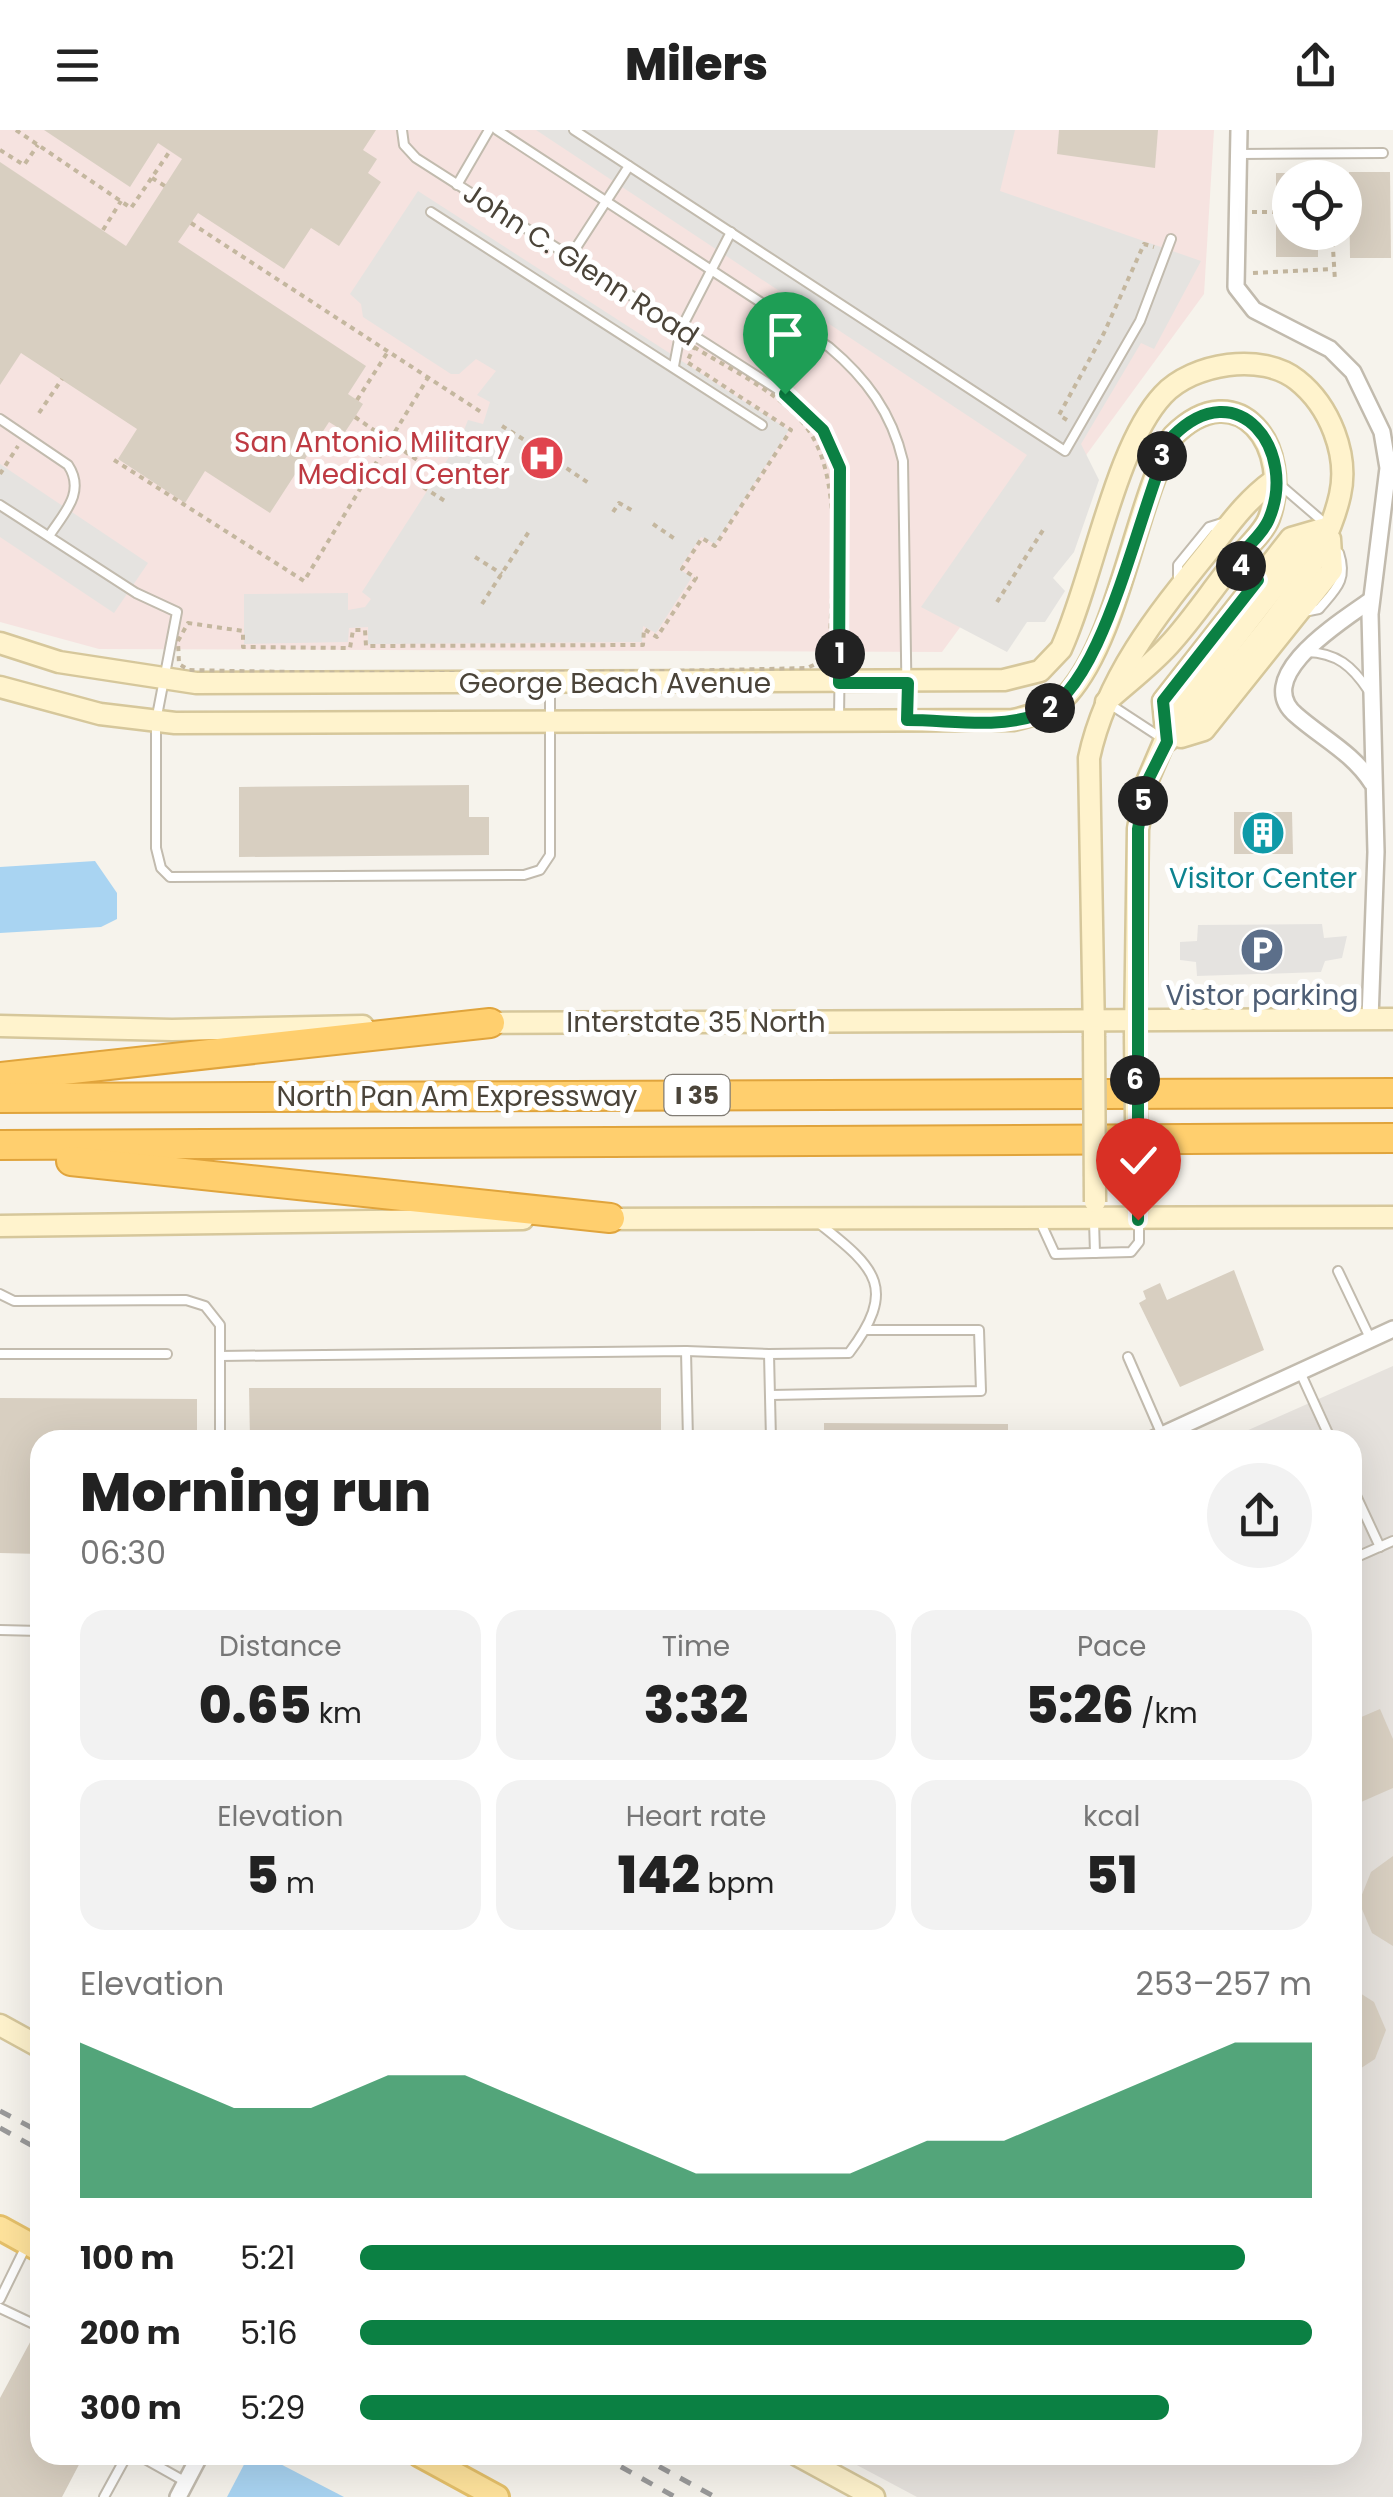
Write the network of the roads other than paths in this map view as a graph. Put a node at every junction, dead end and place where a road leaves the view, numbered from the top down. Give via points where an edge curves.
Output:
1 (402, 130) edge
2 (490, 130) edge
3 (497, 130) edge
4 (574, 130) edge
5 (1239, 130) edge
6 (1383, 152) dead end
7 (1239, 154) junction
8 (630, 166) junction
9 (457, 184) junction
10 (606, 202) junction
11 (431, 212) dead end
12 (731, 232) junction
13 (1167, 238) road end
14 (570, 256) junction
15 (714, 272) junction
16 (681, 329) junction
17 (674, 366) junction
18 (0, 419) edge
19 (762, 426) dead end
20 (1274, 480) junction
21 (0, 504) edge
22 (1231, 520) junction
23 (1329, 527) junction
24 (49, 536) junction
25 (1224, 553) junction
26 (1178, 588) junction
27 (1278, 597) junction
28 (1371, 600) junction
29 (0, 643) edge
30 (1303, 652) junction
31 (162, 679) junction
32 (839, 683) junction
33 (908, 683) junction
34 (550, 684) junction
35 (0, 687) edge
36 (1371, 694) junction
37 (1106, 702) junction
38 (839, 720) junction
39 (907, 720) junction
40 (156, 721) junction
41 (549, 722) junction
42 (1167, 742) junction
43 (1374, 786) junction
44 (1370, 1019) junction
45 (1393, 1019) edge
46 (490, 1023) junction
47 (0, 1026) edge
48 (1094, 1028) junction
49 (1135, 1028) junction
50 (0, 1078) edge
51 (1393, 1093) edge
52 (0, 1098) edge
53 (1390, 1139) edge
54 (0, 1145) edge
55 (0, 1153) edge
56 (1094, 1211) junction
57 (1138, 1212) junction
58 (810, 1216) junction
59 (1393, 1217) edge
60 (610, 1218) junction
61 (1039, 1219) junction
62 (0, 1226) edge
63 (1095, 1253) junction
64 (1338, 1271) dead end
65 (0, 1294) edge
66 (1393, 1329) edge
67 (866, 1330) junction
68 (1370, 1340) junction
69 (686, 1351) junction
70 (0, 1354) edge
71 (166, 1354) dead end
72 (770, 1354) junction
73 (220, 1356) junction
74 (1128, 1357) dead end
75 (1300, 1372) junction
76 (771, 1395) junction
77 (220, 1430) edge
78 (688, 1430) edge
79 (771, 1430) edge
80 (1154, 1430) edge
81 (1174, 1430) edge
82 (1326, 1430) edge
83 (1362, 1508) edge
84 (1393, 1540) edge
85 (1380, 1546) junction
86 (1362, 1554) edge
87 (0, 1630) edge
88 (30, 1631) edge
89 (0, 2025) edge
90 (30, 2042) edge
91 (0, 2228) edge
92 (30, 2244) edge
93 (30, 2252) edge
94 (0, 2299) edge
95 (0, 2308) edge
96 (30, 2322) edge
97 (121, 2465) edge
98 (151, 2465) edge
99 (195, 2465) edge
100 (439, 2465) edge
101 (815, 2465) edge
102 (182, 2490) edge
103 (104, 2497) edge
104 (498, 2497) edge
105 (874, 2497) edge

1 - 9 lane, John C. Glenn Road via 416,158
2 - 9 lane
3 - 10 lane
4 - 8 lane
5 - 7 street
6 - 7 lane
7 - 28 street via 1236,287 1264,316 1330,349 1353,372 1382,432 1387,498
8 - 10 lane
8 - 12 lane
9 - 14 lane, John C. Glenn Road
10 - 14 lane
10 - 15 lane
11 - 17 lane
12 - 13 lane via 1065,451 1140,321
12 - 15 lane
14 - 16 lane, John C. Glenn Road
15 - 16 lane
15 - 33 lane via 853,367 892,424 906,487
16 - 17 lane
16 - 32 lane, John C. Glenn Road via 785,394 823,430 832,448 842,496
17 - 19 lane
18 - 24 lane via 75,476 76,494
20 - 22 street
20 - 23 lane
20 - 25 street
20 - 39 street, George Beach Avenue via 1272,452 1256,425 1211,410 1189,420 1162,456 1090,664 1066,697 1042,714 1013,720
21 - 24 lane
22 - 25 street
22 - 26 lane via 1209,528 1178,565
23 - 27 street via 1318,560
23 - 27 street via 1291,538
23 - 27 lane via 1345,571 1342,582 1319,609
23 - 33 street, George Beach Avenue via 1344,465 1330,420 1296,378 1253,363 1204,369 1164,394 1132,444 1074,620 1040,671 1004,680
24 - 31 lane via 177,612
25 - 26 street
25 - 27 lane
25 - 37 street
26 - 37 street via 1144,630
27 - 42 street via 1191,723
27 - 42 street via 1163,701
28 - 30 street
28 - 36 street
29 - 31 street, George Beach Avenue via 59,662
30 - 36 lane via 1346,662
30 - 43 street via 1286,674 1290,711 1349,756
31 - 34 street, George Beach Avenue
31 - 40 lane
32 - 33 street, George Beach Avenue
32 - 34 street, George Beach Avenue
32 - 38 lane, John C. Glenn Road
33 - 39 lane
34 - 41 lane
35 - 40 street, George Beach Avenue via 100,714
36 - 43 street
37 - 42 lane
37 - 48 street via 1088,758
38 - 39 street, George Beach Avenue
38 - 41 street, George Beach Avenue
40 - 41 street, George Beach Avenue
40 - 41 lane via 156,848 170,877 540,870 550,854
42 - 49 street via 1146,784 1138,829
43 - 44 street
44 - 45 street, Interstate 35 North
44 - 49 street, Interstate 35 North
46 - 47 street, Interstate 35 North via 172,1030
46 - 48 street, Interstate 35 North
46 - 50 highway
48 - 49 street, Interstate 35 North
48 - 56 street, bridge
49 - 57 street, bridge
51 - 52 highway, North Pan Am Expressway / I 35
53 - 54 highway, North Pan Am Expressway / I 35
55 - 60 highway
56 - 57 street
56 - 61 street
56 - 63 lane
57 - 59 street
57 - 63 lane via 1139,1242 1131,1252
58 - 60 street
58 - 61 street
58 - 67 lane via 864,1258 876,1288 874,1320
60 - 62 street
61 - 63 lane via 1056,1254
64 - 68 lane
65 - 73 lane via 14,1301 186,1300 205,1306 220,1325
66 - 68 street
67 - 72 lane via 850,1353
67 - 76 lane via 979,1330 981,1391
68 - 75 street
69 - 72 lane
69 - 73 lane
69 - 78 lane
70 - 71 lane
72 - 76 lane
73 - 77 lane
74 - 80 lane
75 - 81 street
75 - 82 lane
76 - 79 lane
83 - 85 lane
84 - 85 lane
85 - 86 lane
87 - 88 lane
89 - 90 street
91 - 92 main road
93 - 94 lane
95 - 96 lane
97 - 103 lane
98 - 102 lane
99 - 102 street
100 - 104 main road
101 - 105 street

